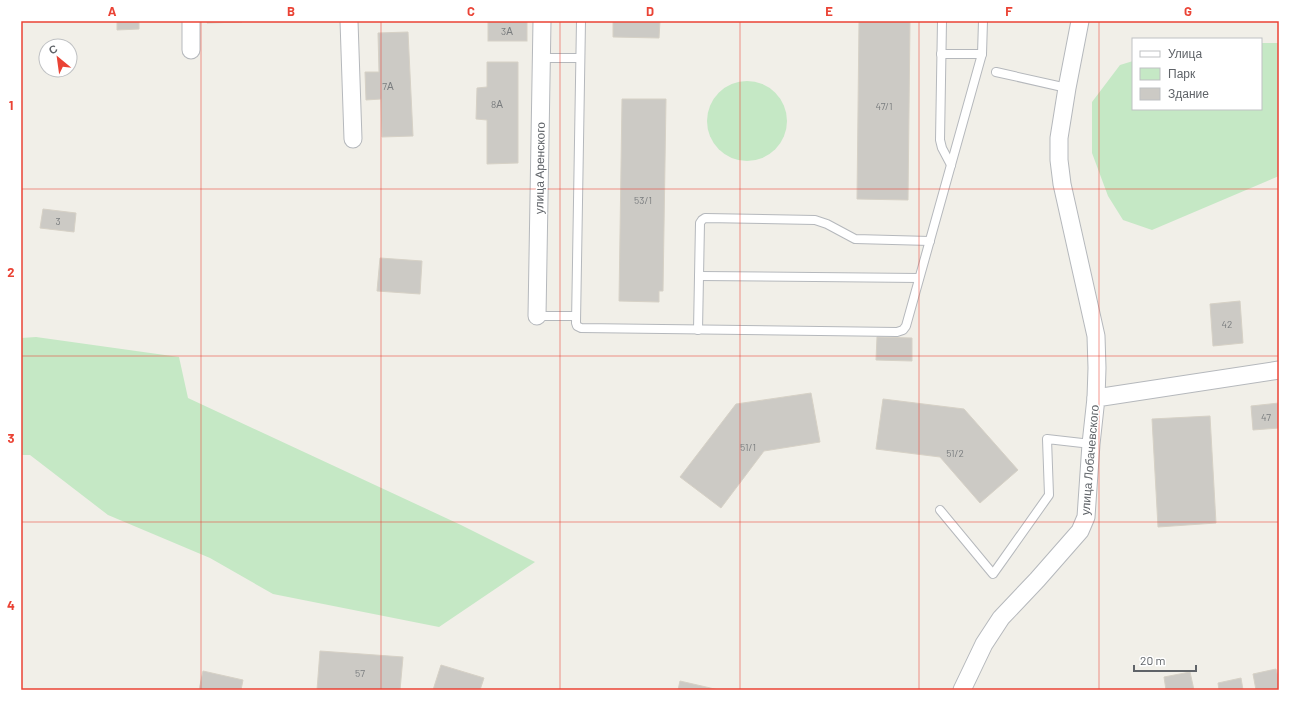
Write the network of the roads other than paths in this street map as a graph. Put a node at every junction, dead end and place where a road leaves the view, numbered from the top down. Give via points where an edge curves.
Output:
1 (191, 21) edge
2 (349, 21) edge
3 (542, 21) edge
4 (581, 21) edge
5 (942, 21) edge
6 (983, 21) edge
7 (1080, 21) edge
8 (191, 50) dead end
9 (941, 54) junction
10 (982, 54) junction
11 (542, 58) junction
12 (580, 58) junction
13 (996, 72) dead end
14 (1067, 88) junction
15 (353, 139) dead end
16 (951, 165) junction
17 (930, 241) junction
18 (699, 276) junction
19 (920, 278) junction
20 (537, 316) joint
21 (576, 316) junction
22 (698, 330) junction
23 (1279, 370) edge
24 (1096, 398) junction
25 (1091, 444) junction
26 (940, 510) dead end
27 (962, 690) edge

1 - 8 street
2 - 15 street
3 - 11 street, улица Аренского
4 - 12 lane
5 - 9 lane
6 - 10 lane
7 - 14 street
9 - 10 lane
9 - 16 lane via 940,140
10 - 16 lane
11 - 12 lane
11 - 20 street, улица Аренского
12 - 21 lane
13 - 14 lane
14 - 24 street via 1059,138 1059,160 1062,184 1096,336
16 - 17 lane
17 - 18 lane via 855,239 815,220 705,218 700,223
17 - 19 lane
18 - 19 lane
18 - 22 lane
19 - 22 lane via 906,326 897,332
20 - 21 lane
21 - 22 lane via 577,326 581,328
23 - 24 street, улица Лобачевского
24 - 25 street, улица Лобачевского
25 - 26 lane via 1047,439 1049,495 993,574
25 - 27 street, улица Лобачевского via 1086,517 1080,531 1001,618 984,644

